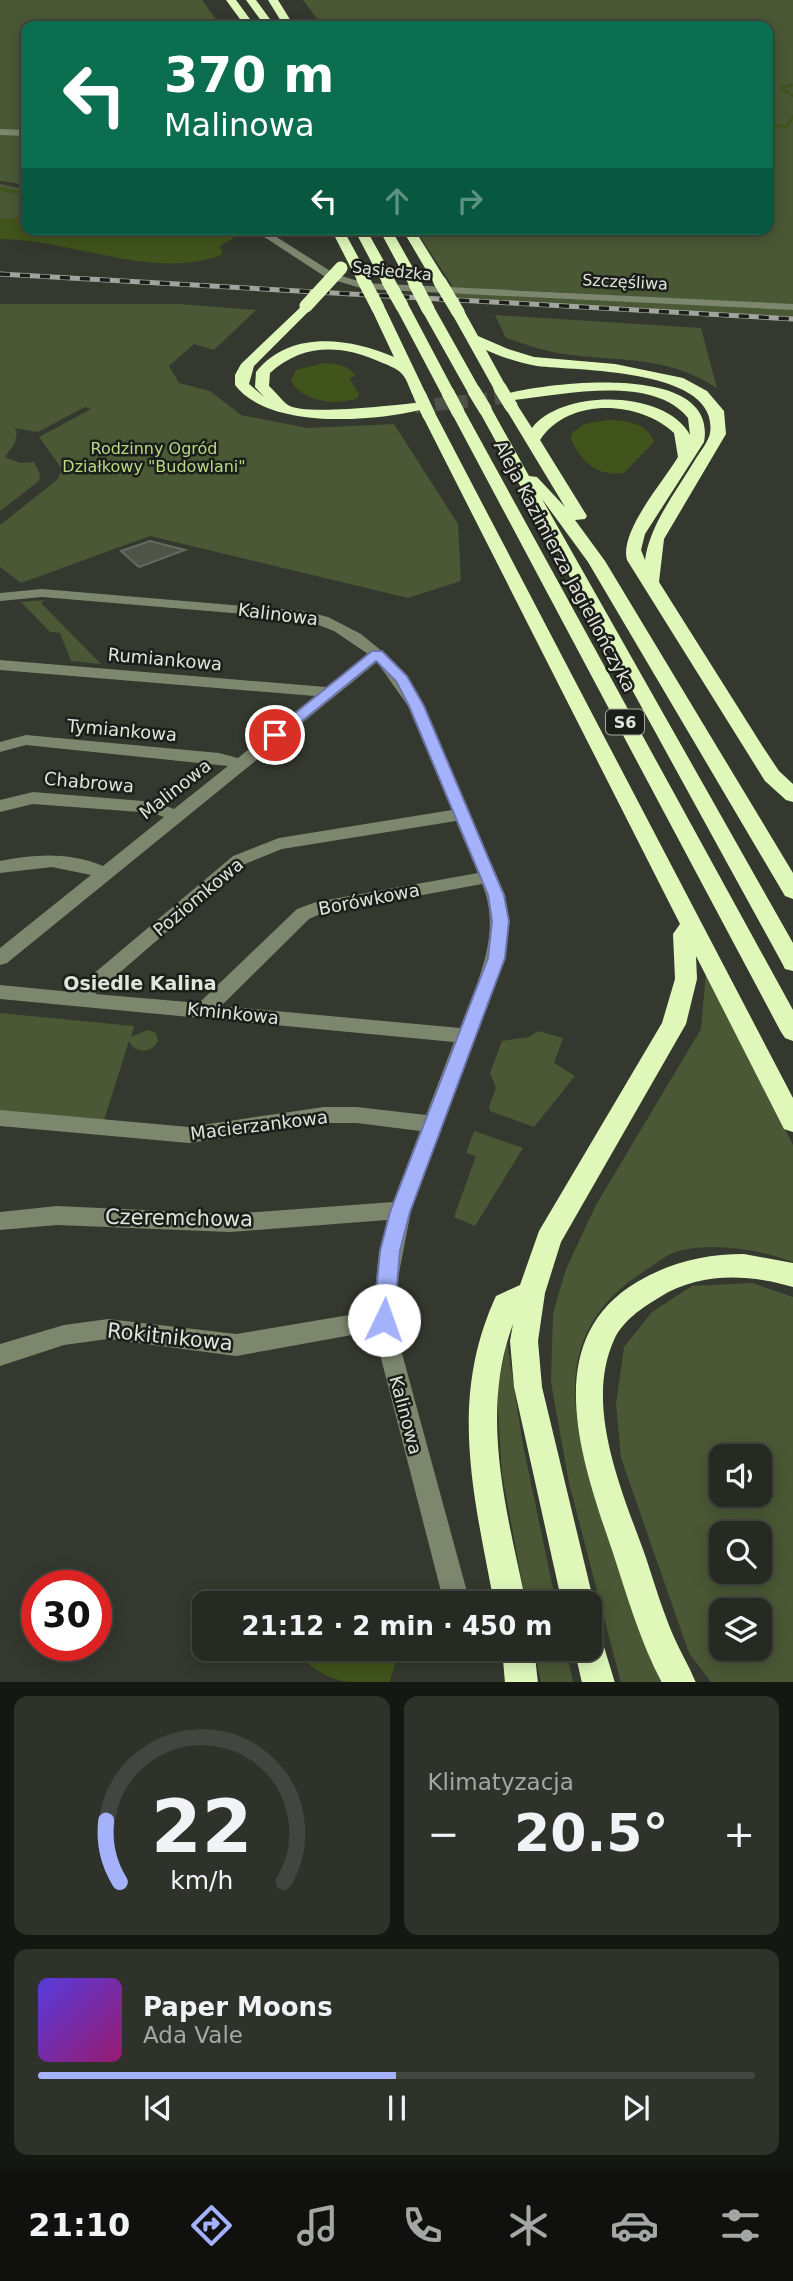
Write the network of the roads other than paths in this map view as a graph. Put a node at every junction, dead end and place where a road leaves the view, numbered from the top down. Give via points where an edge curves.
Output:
1 (231, 0) edge
2 (251, 0) edge
3 (273, 0) edge
4 (246, 21) edge
5 (266, 21) edge
6 (286, 21) edge
7 (0, 132) edge
8 (21, 132) edge
9 (266, 235) edge
10 (340, 235) edge
11 (363, 235) edge
12 (388, 235) edge
13 (412, 235) edge
14 (351, 256) junction
15 (455, 292) joint
16 (793, 307) edge
17 (473, 339) junction
18 (407, 371) junction
19 (627, 386) junction
20 (508, 397) junction
21 (421, 406) junction
22 (284, 408) junction
23 (718, 434) junction
24 (532, 440) junction
25 (686, 457) junction
26 (518, 467) junction
27 (596, 561) junction
28 (650, 582) junction
29 (0, 597) edge
30 (377, 654) junction
31 (0, 665) edge
32 (327, 692) junction
33 (0, 747) edge
34 (240, 764) junction
35 (793, 795) edge
36 (0, 806) edge
37 (463, 814) junction
38 (175, 815) junction
39 (0, 867) edge
40 (104, 873) junction
41 (489, 877) junction
42 (793, 891) edge
43 (692, 924) junction
44 (0, 958) edge
45 (793, 963) edge
46 (0, 992) edge
47 (77, 998) junction
48 (204, 1010) junction
49 (793, 1032) edge
50 (466, 1036) junction
51 (0, 1118) edge
52 (793, 1122) edge
53 (435, 1124) junction
54 (400, 1212) junction
55 (0, 1221) edge
56 (793, 1276) edge
57 (531, 1293) junction
58 (384, 1320) junction
59 (0, 1355) edge
60 (454, 1591) edge
61 (508, 1591) edge
62 (575, 1591) edge
63 (520, 1661) edge
64 (593, 1661) edge
65 (522, 1682) edge
66 (599, 1682) edge
67 (680, 1682) edge

1 - 4 highway
2 - 5 highway
3 - 6 highway
7 - 8 street
9 - 15 street, Sąsiedzka via 344,281
10 - 14 highway
11 - 49 highway, Aleja Kazimierza Jagiellończyka / S6, bridge
12 - 26 highway, Aleja Kazimierza Jagiellończyka / S6, bridge
13 - 17 highway, bridge
14 - 18 highway, bridge
14 - 22 highway, bridge via 248,363 242,375 242,385 251,396
15 - 16 street, Szczęśliwa
17 - 20 highway
17 - 23 highway via 531,360 624,369 675,380 716,407
18 - 21 highway
18 - 22 highway via 387,357 356,347 319,346 294,352 275,360 261,377 265,392
19 - 20 highway
19 - 23 highway via 690,397 705,409
19 - 25 highway via 665,395 693,414 699,435
20 - 24 highway
21 - 22 highway via 332,414
21 - 43 highway
23 - 28 highway via 656,539
24 - 25 highway via 545,422 563,411 620,405 648,411 671,423 680,432
24 - 27 highway via 598,548
25 - 28 highway via 633,544 636,560
26 - 27 highway via 552,500
26 - 45 highway, Aleja Kazimierza Jagiellończyka / S6
27 - 42 highway
28 - 35 highway via 754,750
29 - 30 street, Kalinowa via 42,593 304,615 349,631
30 - 32 street, Malinowa
30 - 37 street, Kalinowa via 402,679
31 - 32 street, Rumiankowa
32 - 34 street, Malinowa
33 - 34 street, Tymiankowa via 26,740 219,758
34 - 38 street, Malinowa
36 - 38 street, Chabrowa via 33,798 155,808
37 - 41 street, Kalinowa
37 - 47 street, Poziomkowa via 256,851 239,860
38 - 40 street, Malinowa
39 - 40 street via 32,859 89,865
40 - 44 street, Malinowa
41 - 48 street, Borówkowa via 316,908 303,915
41 - 50 street, Kalinowa via 499,911 499,940
43 - 52 highway
43 - 57 highway via 684,934 685,979 674,1024 548,1239
46 - 47 street, Kminkowa
47 - 48 street, Kminkowa
48 - 50 street, Kminkowa
50 - 53 street, Kalinowa
51 - 53 street, Macierzankowa via 189,1135 324,1115
53 - 54 street, Kalinowa
54 - 55 street, Czeremchowa via 353,1211 229,1223 52,1214
54 - 58 street, Kalinowa via 390,1251
56 - 67 highway via 734,1265 677,1275 629,1299 608,1323 592,1359 587,1391 591,1430 658,1637
57 - 61 highway via 506,1305 485,1375 485,1470
57 - 62 highway via 524,1341 528,1387
58 - 59 street, Rokitnikowa via 236,1345 108,1329
58 - 60 street, Kalinowa
63 - 65 highway
64 - 66 highway

